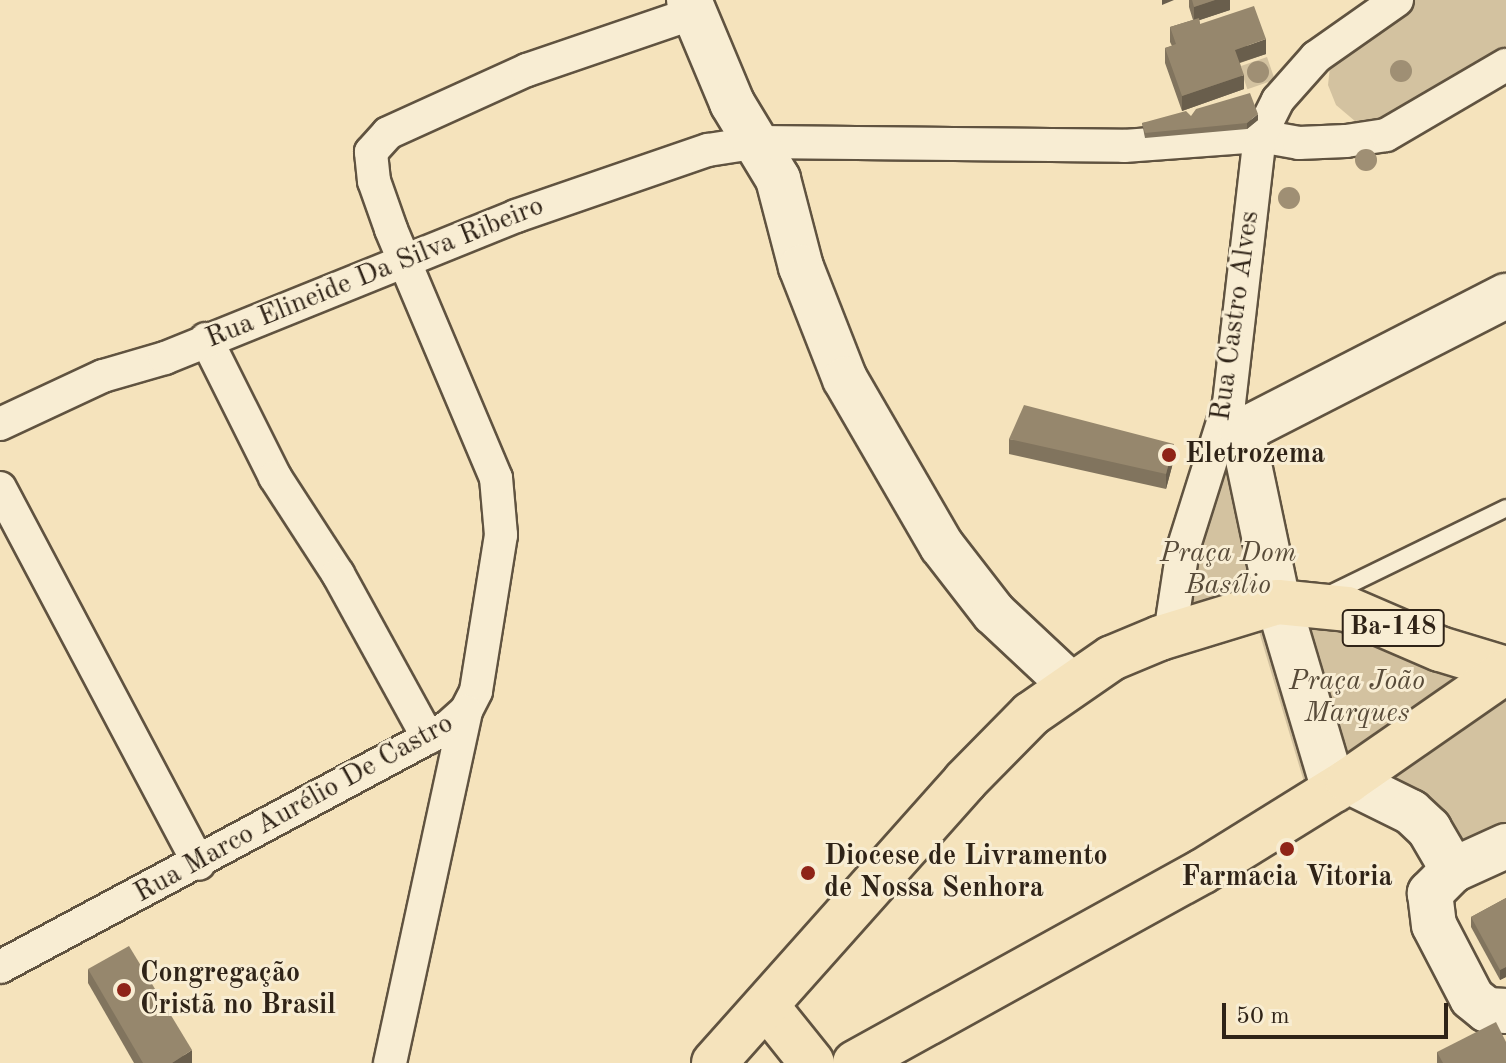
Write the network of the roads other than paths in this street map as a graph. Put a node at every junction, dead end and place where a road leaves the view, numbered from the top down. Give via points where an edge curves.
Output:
1 (1397, 0) edge
2 (693, 6) edge
3 (1506, 65) edge
4 (1260, 136) junction
5 (759, 142) junction
6 (406, 262) junction
7 (1506, 296) edge
8 (206, 339) junction
9 (1235, 417) junction
10 (0, 424) edge
11 (0, 488) edge
12 (1506, 508) edge
13 (1293, 603) junction
14 (1170, 634) junction
15 (1506, 670) edge
16 (1071, 685) junction
17 (466, 711) junction
18 (428, 738) junction
19 (1341, 786) junction
20 (1506, 846) edge
21 (199, 864) junction
22 (1453, 870) junction
23 (0, 967) edge
24 (768, 1008) junction
25 (1506, 1011) edge
26 (390, 1063) edge
27 (714, 1063) edge
28 (812, 1063) edge
29 (855, 1063) edge

1 - 4 street, Rua Castro Alves via 1325,51 1278,100
2 - 5 street via 732,103
2 - 6 street, Rua Marco Aurélio De Castro via 527,70 377,142 369,163
3 - 4 street, Rua Elineide Da Silva Ribeiro via 1386,135 1299,143
4 - 5 street, Rua Elineide Da Silva Ribeiro via 1124,146
4 - 9 street, Rua Castro Alves
5 - 6 street, Rua Elineide Da Silva Ribeiro via 708,150 630,175
5 - 16 street via 778,179 801,267 845,379 942,546 994,613
6 - 8 street, Rua Elineide Da Silva Ribeiro
6 - 17 street, Rua Marco Aurélio De Castro via 496,478 501,535 476,691
7 - 9 street
8 - 10 street, Rua Elineide Da Silva Ribeiro via 103,376
8 - 18 street via 275,477 338,574
9 - 13 street
9 - 14 street, Rua Castro Alves via 1185,538
11 - 21 street
12 - 13 lane
13 - 14 main road, Ba-148
13 - 15 main road, Ba-148 via 1347,609 1440,649
13 - 19 street
14 - 16 main road, Ba-148 via 1112,658
15 - 19 main road
16 - 24 main road, Ba-148 via 1031,714 965,781
17 - 18 street, Rua Marco Aurélio De Castro
17 - 26 street
18 - 21 street, Rua Marco Aurélio De Castro
19 - 22 street via 1411,812 1429,829
19 - 29 main road via 1080,943
20 - 22 street
21 - 23 street, Rua Marco Aurélio De Castro
22 - 25 street via 1430,893 1434,925 1472,998 1487,1010
24 - 27 main road, Ba-148
24 - 28 main road

